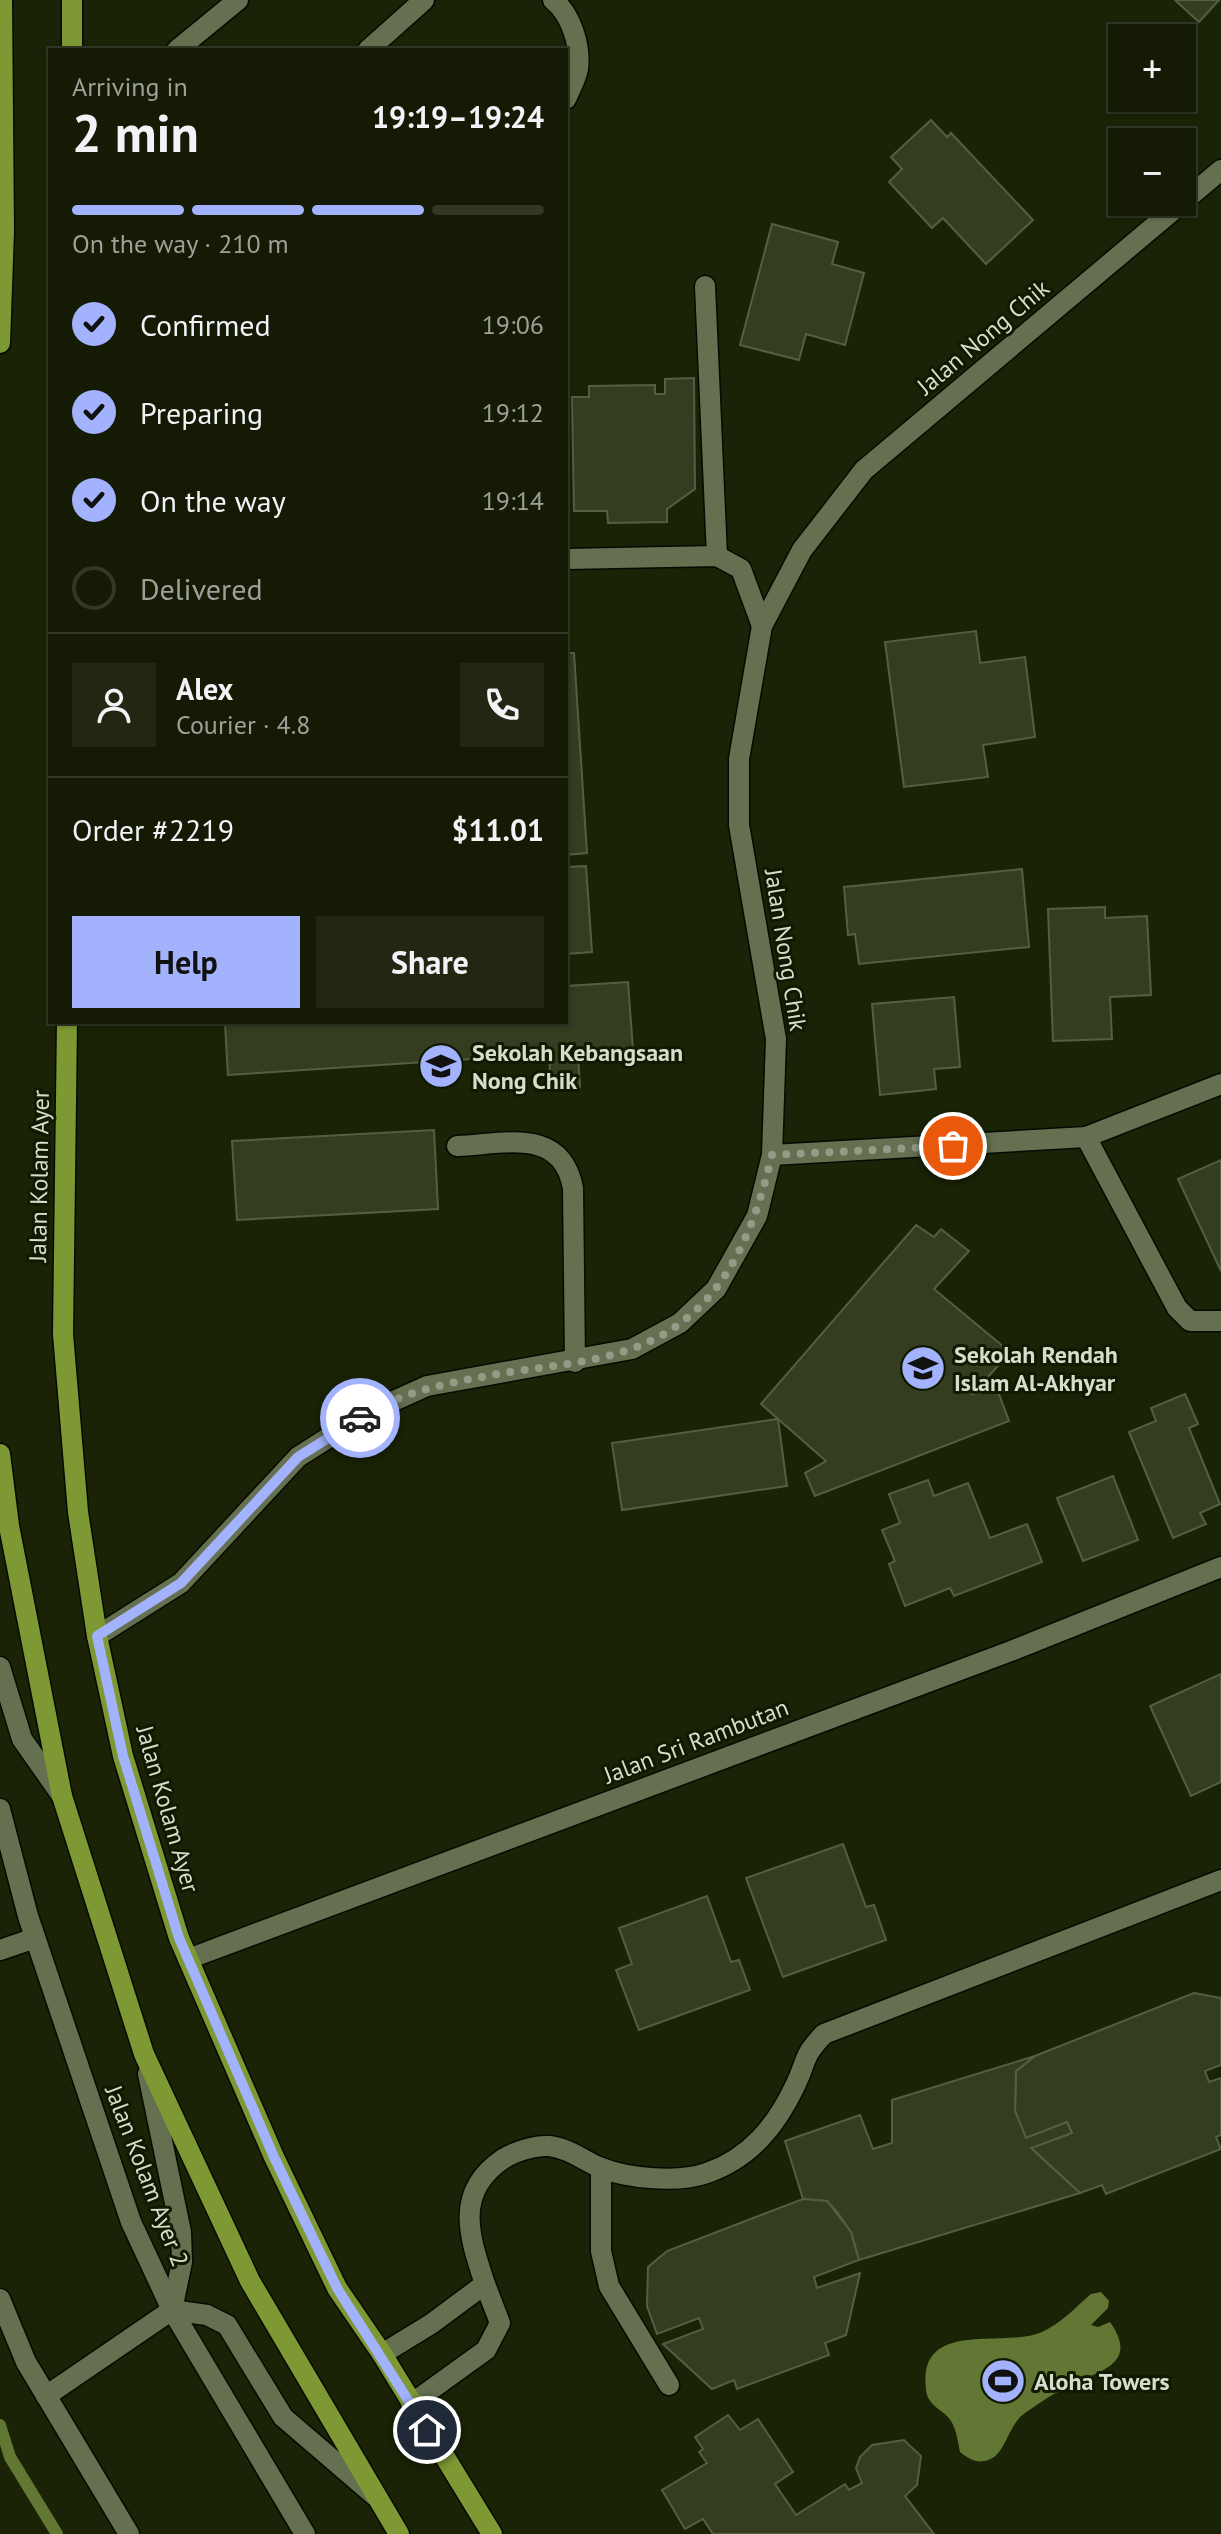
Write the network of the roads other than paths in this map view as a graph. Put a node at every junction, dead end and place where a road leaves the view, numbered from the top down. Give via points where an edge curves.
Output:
1 (2, 0) edge
2 (72, 0) edge
3 (238, 0) edge
4 (553, 0) edge
5 (417, 1) edge
6 (72, 23) junction
7 (72, 48) edge
8 (81, 48) edge
9 (179, 48) edge
10 (370, 48) edge
11 (568, 94) edge
12 (1221, 170) edge
13 (2, 231) edge
14 (705, 286) dead end
15 (0, 343) edge
16 (717, 556) junction
17 (568, 559) edge
18 (762, 626) junction
19 (67, 1024) edge
20 (1221, 1084) edge
21 (1086, 1137) junction
22 (457, 1146) dead end
23 (772, 1155) junction
24 (1221, 1321) edge
25 (575, 1362) junction
26 (0, 1454) edge
27 (1221, 1567) edge
28 (97, 1636) junction
29 (0, 1667) edge
30 (62, 1796) junction
31 (0, 1809) edge
32 (1221, 1880) edge
33 (35, 1938) junction
34 (0, 1950) edge
35 (188, 1959) junction
36 (144, 2054) junction
37 (601, 2168) junction
38 (485, 2284) junction
39 (0, 2299) edge
40 (172, 2310) junction
41 (382, 2354) junction
42 (669, 2385) dead end
43 (46, 2396) junction
44 (411, 2404) junction
45 (375, 2496) junction
46 (129, 2534) edge
47 (305, 2534) edge
48 (399, 2534) edge
49 (492, 2534) edge

1 - 13 main road
2 - 6 main road
3 - 9 street
4 - 11 street via 565,9 573,28 578,69
5 - 10 street
6 - 7 main road
6 - 8 street
12 - 18 street, Jalan Nong Chik via 864,470 802,550
13 - 15 main road
14 - 16 street
16 - 17 street
16 - 18 street via 741,569
18 - 23 street, Jalan Nong Chik via 739,759 739,825 776,1039
19 - 28 main road, Jalan Kolam Ayer via 63,1334 78,1512
20 - 21 street
21 - 23 street
21 - 24 street via 1177,1308 1190,1321
22 - 25 street via 551,1148 568,1165 573,1188
23 - 25 street, Jalan Nong Chik via 757,1216 716,1289 680,1323 632,1349
25 - 28 street, Jalan Nong Chik via 427,1386 367,1413 298,1457 181,1583
26 - 30 main road
27 - 35 street, Jalan Sri Rambutan via 1011,1651
28 - 35 main road, Jalan Kolam Ayer via 123,1756
29 - 30 street via 22,1739
30 - 36 main road
31 - 33 street, Jalan Kolam Ayer 2
32 - 37 street via 824,2034 804,2055 797,2084 772,2129 740,2158 676,2181
33 - 34 street
33 - 40 street, Jalan Kolam Ayer 2 via 131,2222
35 - 41 main road, Jalan Kolam Ayer via 330,2275
36 - 40 street via 181,2232 182,2262
36 - 45 main road via 250,2281
37 - 38 street via 547,2146 512,2154 484,2172 470,2197 470,2238
37 - 42 street via 601,2251 609,2286
38 - 41 street
38 - 44 street via 500,2323 486,2350
39 - 43 street
40 - 43 street
40 - 45 street via 207,2315 227,2325 283,2417
40 - 47 street, Jalan Kolam Ayer 2
41 - 44 main road, Jalan Kolam Ayer
43 - 46 street
44 - 49 main road, Jalan Kolam Ayer
45 - 48 main road

